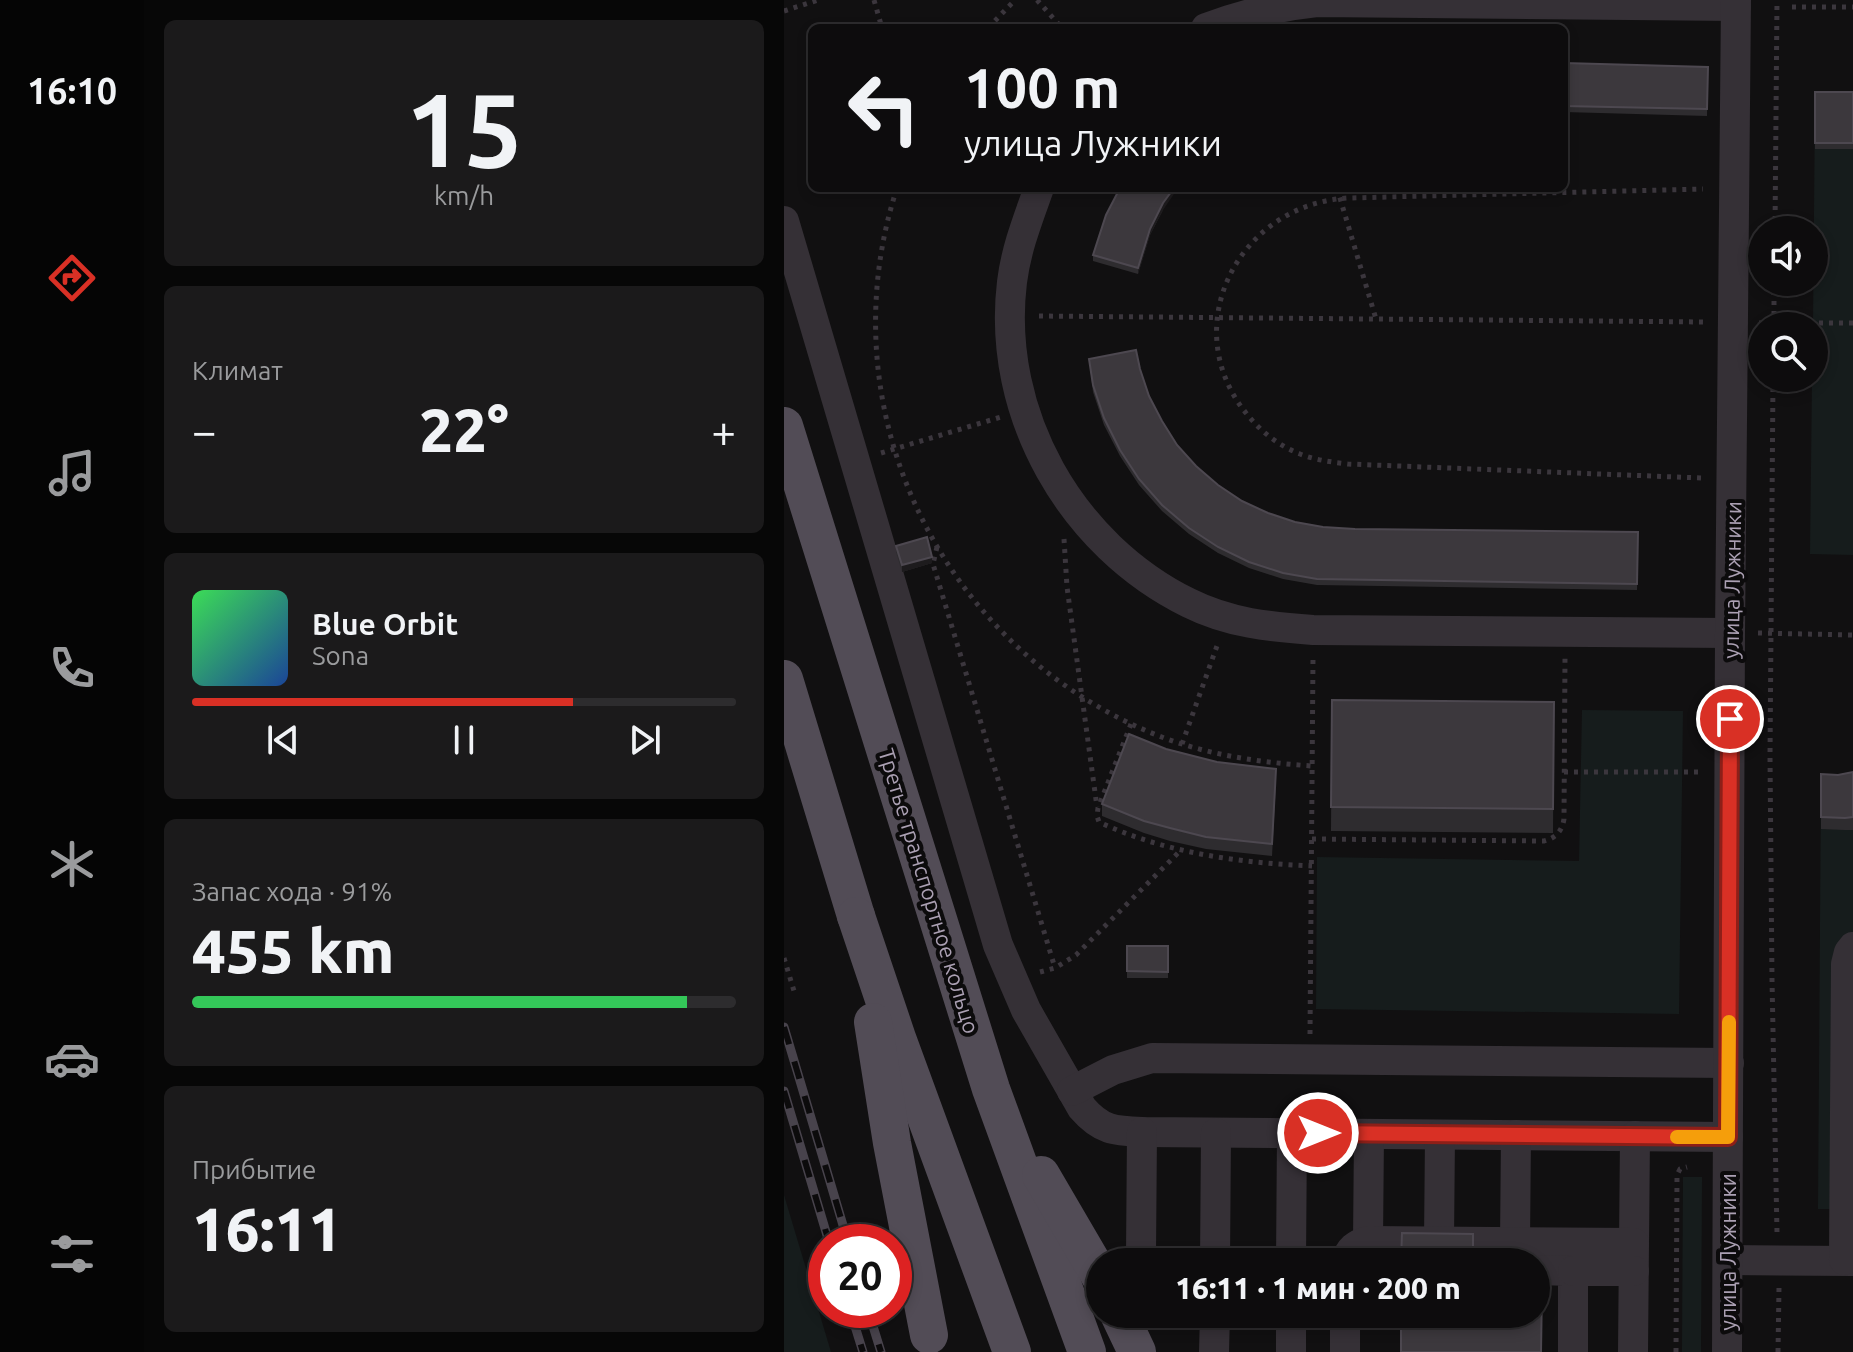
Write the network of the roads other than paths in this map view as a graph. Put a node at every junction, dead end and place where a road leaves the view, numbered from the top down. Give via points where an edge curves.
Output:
1 (1317, 1) edge
2 (1736, 3) edge
3 (1216, 24) edge
4 (1038, 192) edge
5 (784, 221) edge
6 (784, 426) edge
7 (1730, 633) junction
8 (784, 679) edge
9 (856, 916) junction
10 (1853, 947) edge
11 (1729, 1063) junction
12 (991, 1089) junction
13 (1072, 1091) junction
14 (1142, 1132) junction
15 (1216, 1133) junction
16 (1292, 1133) junction
17 (1369, 1134) junction
18 (1440, 1135) junction
19 (1516, 1135) junction
20 (1635, 1136) junction
21 (1728, 1137) junction
22 (1368, 1241) junction
23 (1439, 1241) junction
24 (1515, 1242) junction
25 (1141, 1248) edge
26 (1215, 1248) edge
27 (1291, 1248) edge
28 (1353, 1248) edge
29 (1086, 1252) edge
30 (1634, 1257) junction
31 (1728, 1260) junction
32 (1849, 1260) edge
33 (1550, 1270) edge
34 (1573, 1271) junction
35 (1126, 1328) edge
36 (1215, 1328) edge
37 (1291, 1328) edge
38 (1345, 1328) edge
39 (936, 1352) edge
40 (1012, 1352) edge
41 (1087, 1352) edge
42 (1137, 1352) edge
43 (1214, 1352) edge
44 (1291, 1352) edge
45 (1345, 1352) edge
46 (1573, 1352) edge
47 (1633, 1352) edge
48 (1727, 1352) edge

1 - 2 street
1 - 3 street
2 - 7 street, улица Лужники
4 - 7 street via 1012,283 1011,346 1023,410 1067,497 1122,560 1153,582 1190,604 1265,627
5 - 13 street via 998,945 1031,1020
6 - 12 main road, Третье транспортное кольцо, bridge
7 - 11 street, улица Лужники
8 - 9 main road
9 - 39 main road, bridge via 924,1315
9 - 40 main road, bridge
10 - 32 street via 1846,964
11 - 13 street via 1152,1058
11 - 21 street, улица Лужники
12 - 29 main road, bridge
12 - 41 main road, Третье транспортное кольцо, bridge
13 - 14 street via 1098,1124
14 - 15 street
14 - 25 street
15 - 16 street
15 - 26 street
16 - 17 street
16 - 27 street
17 - 18 street
17 - 22 street
18 - 19 street
18 - 23 street
19 - 20 street
19 - 24 street
20 - 21 street
20 - 30 street
21 - 31 street, улица Лужники
22 - 23 street
22 - 28 street
23 - 24 street
24 - 30 street
30 - 34 street
30 - 47 street
31 - 32 street
31 - 48 street, улица Лужники
33 - 34 street
34 - 46 street
35 - 42 main road
36 - 43 street
37 - 44 street
38 - 45 street

